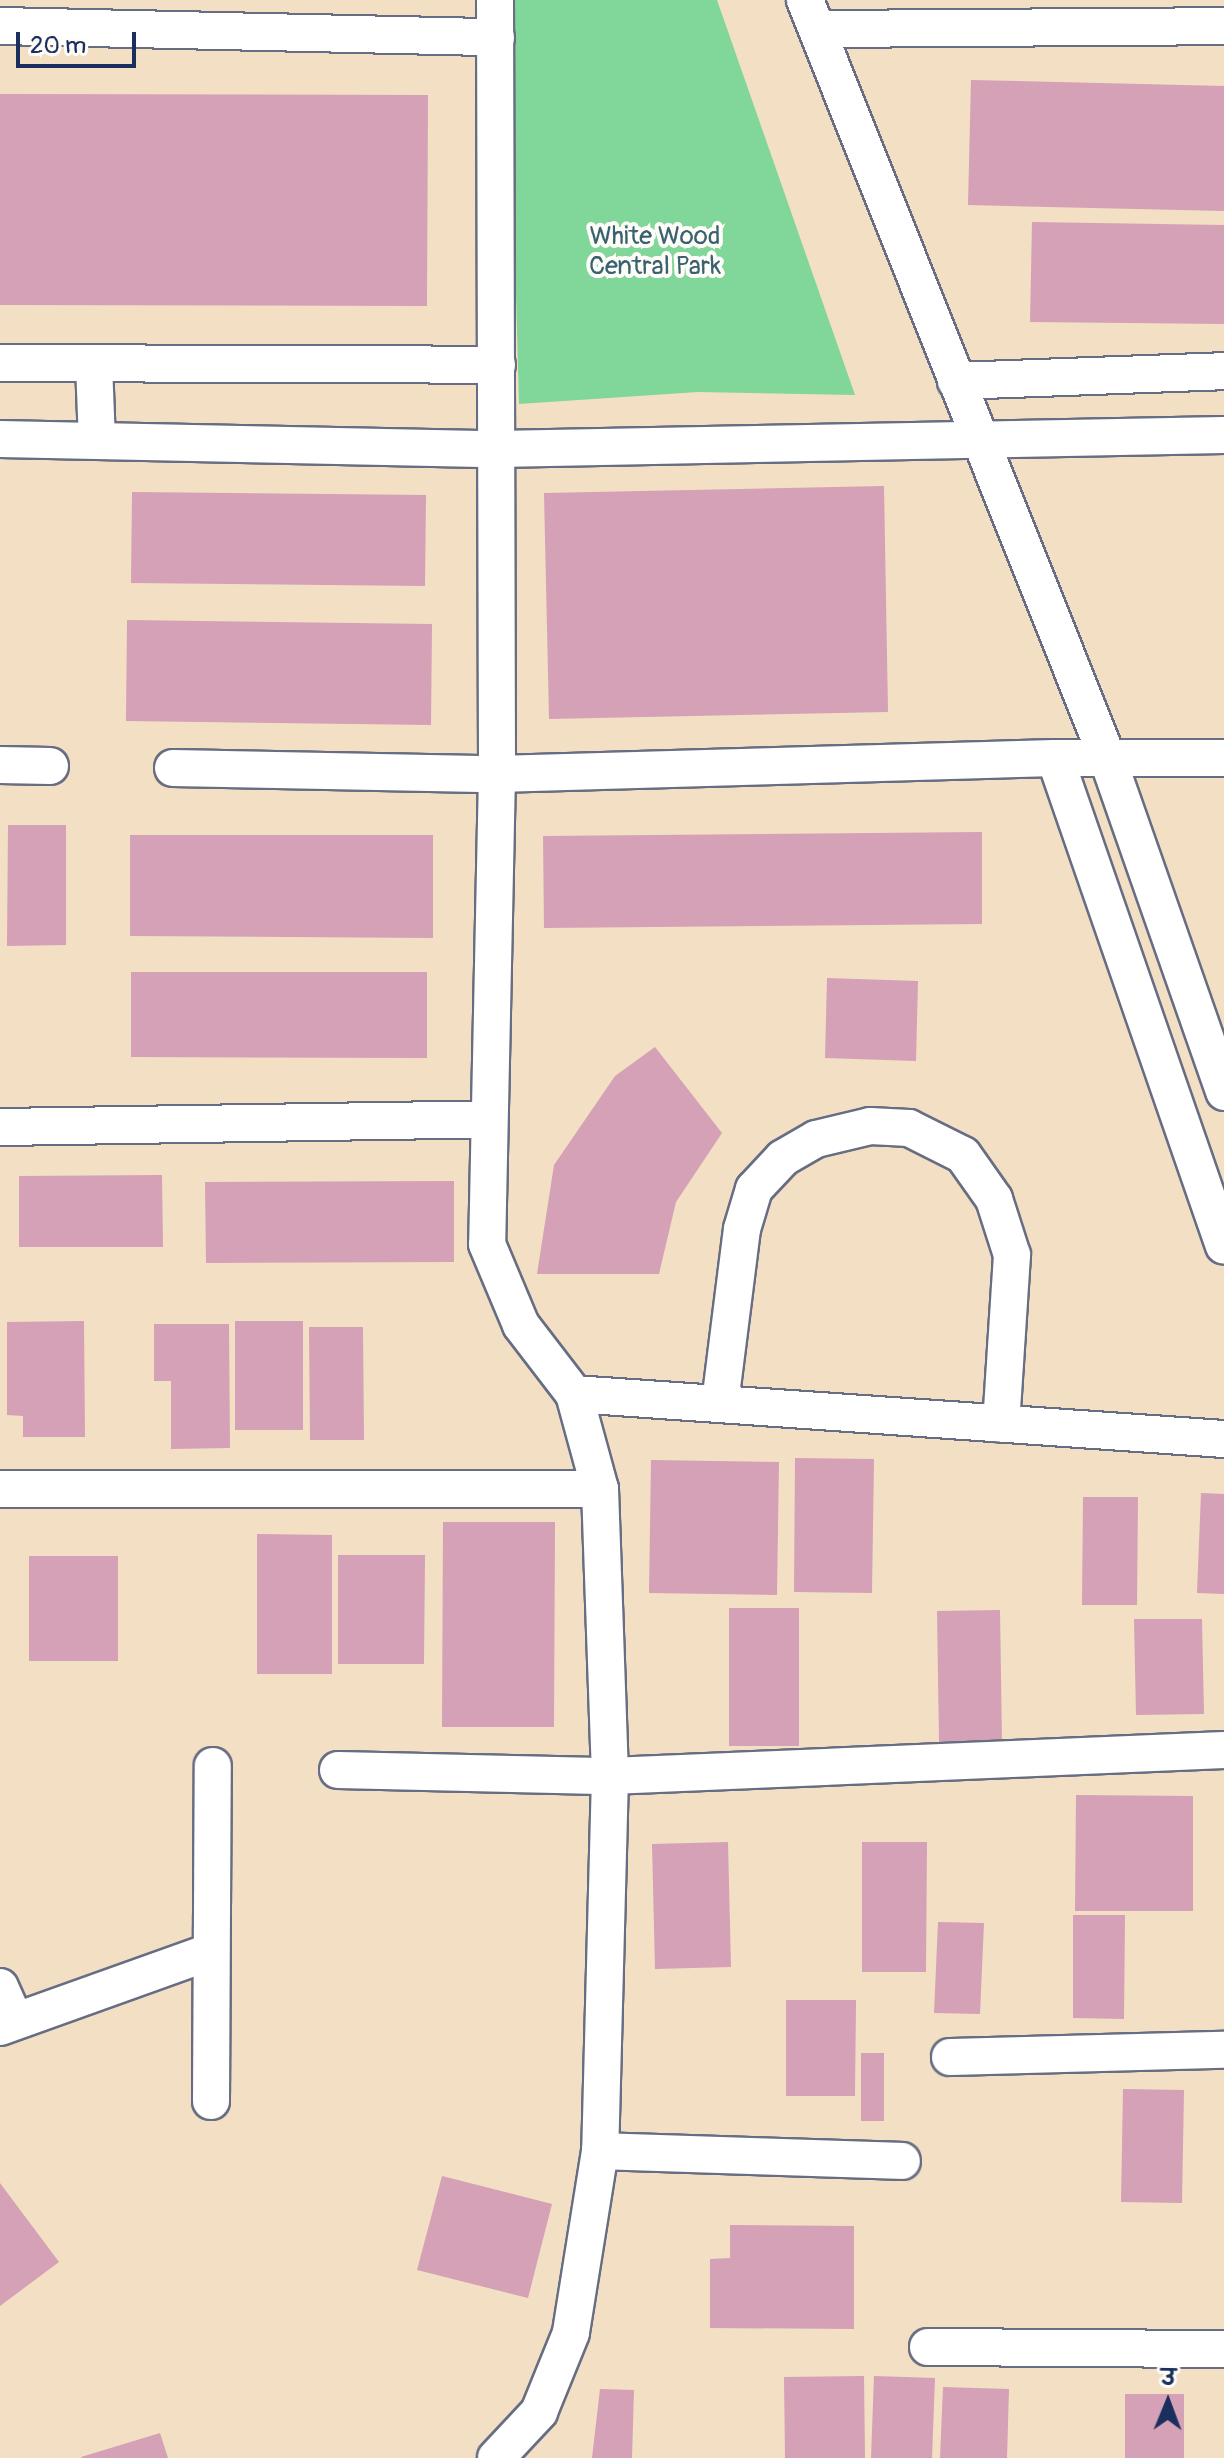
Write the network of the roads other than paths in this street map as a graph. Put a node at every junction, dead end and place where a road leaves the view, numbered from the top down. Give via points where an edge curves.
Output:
1 (495, 0) edge
2 (812, 14) edge
3 (0, 26) edge
4 (1224, 26) edge
5 (496, 37) junction
6 (0, 363) edge
7 (94, 364) junction
8 (497, 365) junction
9 (1224, 371) edge
10 (956, 381) junction
11 (1224, 435) edge
12 (0, 439) edge
13 (97, 441) junction
14 (980, 441) junction
15 (497, 449) junction
16 (1107, 757) junction
17 (1055, 758) junction
18 (1224, 758) edge
19 (0, 765) edge
20 (50, 766) dead end
21 (173, 768) dead end
22 (497, 774) junction
23 (1224, 1095) edge
24 (1171, 1101) junction
25 (489, 1119) junction
26 (0, 1127) edge
27 (1224, 1246) edge
28 (574, 1394) junction
29 (720, 1403) junction
30 (1001, 1424) junction
31 (1224, 1439) edge
32 (0, 1489) edge
33 (600, 1489) junction
34 (1224, 1750) edge
35 (213, 1766) dead end
36 (338, 1770) dead end
37 (610, 1776) junction
38 (210, 1952) junction
39 (5, 2011) edge
40 (1224, 2050) edge
41 (950, 2057) dead end
42 (211, 2101) dead end
43 (600, 2151) junction
44 (902, 2161) dead end
45 (928, 2347) dead end
46 (1224, 2349) edge
47 (496, 2458) edge

1 - 5 street
2 - 4 street
2 - 10 street
3 - 5 street
5 - 8 street
6 - 7 street
7 - 8 street
7 - 13 street
8 - 15 street
9 - 10 street
10 - 14 street
11 - 14 street
12 - 13 street
13 - 15 street
14 - 15 street
14 - 16 street
15 - 22 street
16 - 17 street
16 - 18 street
16 - 23 street
17 - 22 street
17 - 24 street
19 - 20 street
21 - 22 street
22 - 25 street
23 - 24 street
24 - 27 street
25 - 26 street
25 - 28 street via 487,1244 492,1264 521,1325
28 - 29 street
28 - 33 street
29 - 30 street
29 - 30 street via 742,1229 754,1189 783,1158 816,1139 870,1126 909,1128 963,1155 994,1199 1008,1241 1012,1255
30 - 31 street
32 - 33 street
33 - 37 street
34 - 37 street
35 - 38 street
36 - 37 street
37 - 43 street
38 - 39 street
38 - 42 street
40 - 41 street
43 - 44 street
43 - 47 street via 571,2333 558,2376 539,2412
45 - 46 street

